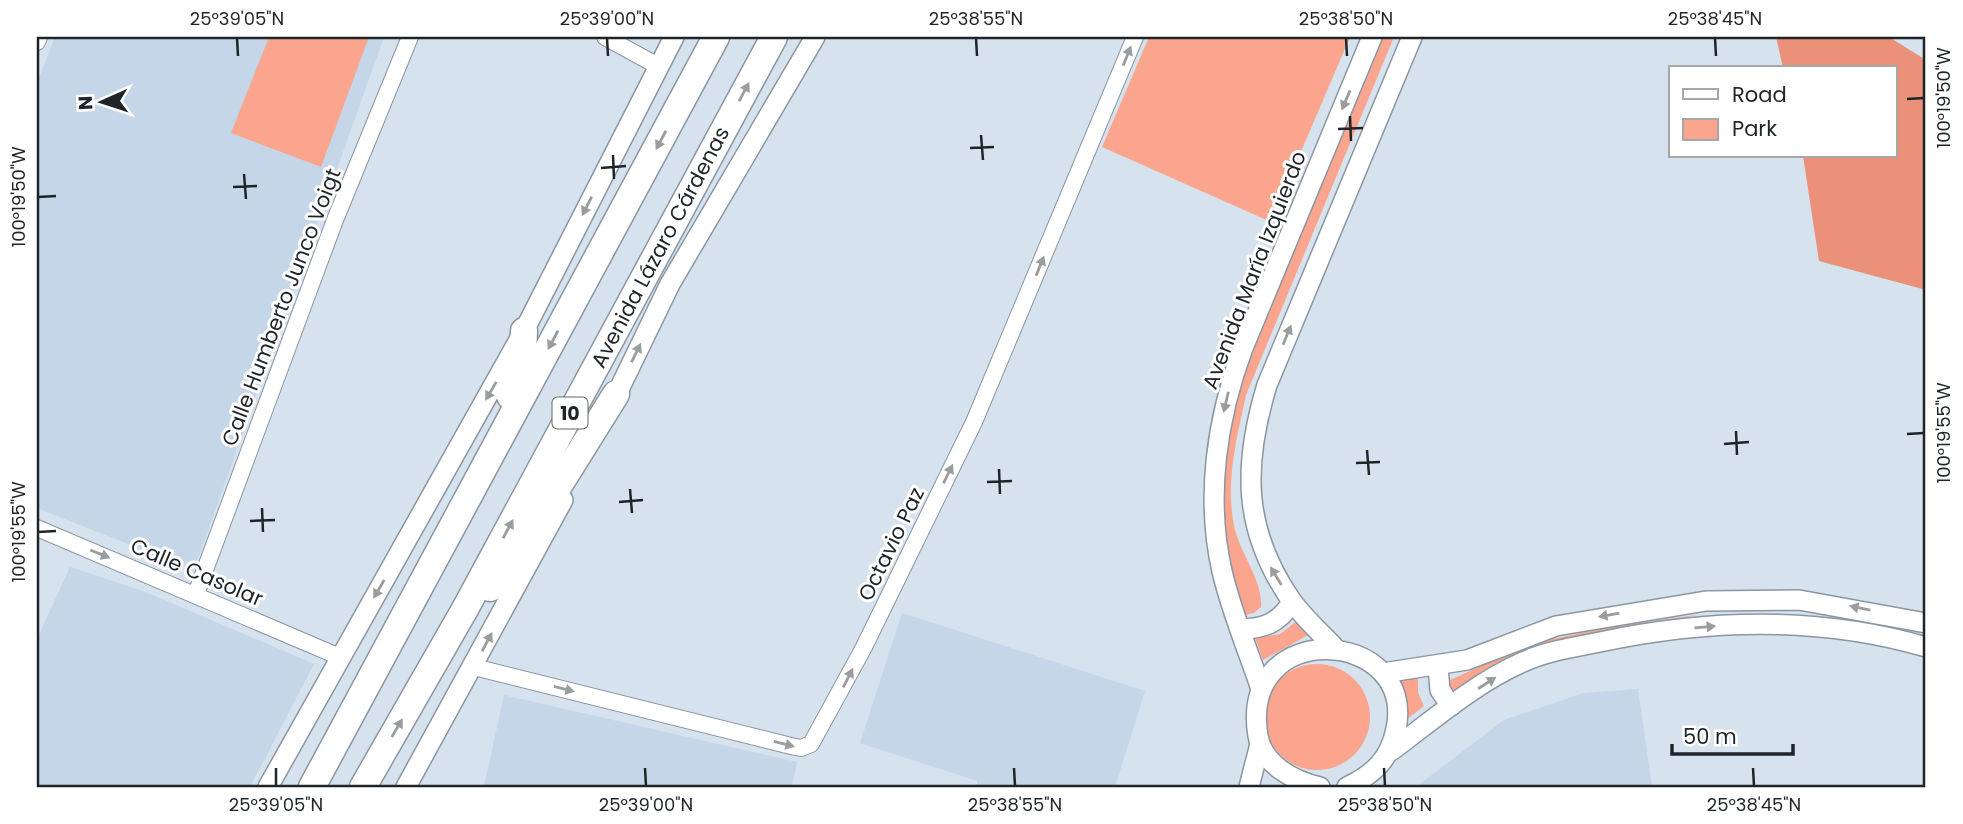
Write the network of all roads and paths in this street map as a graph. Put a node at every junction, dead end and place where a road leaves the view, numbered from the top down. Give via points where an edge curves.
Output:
1 (39, 37) edge
2 (410, 37) edge
3 (605, 37) edge
4 (674, 37) edge
5 (716, 37) edge
6 (774, 37) edge
7 (815, 37) edge
8 (1135, 37) edge
9 (1373, 37) edge
10 (1412, 37) edge
11 (37, 42) edge
12 (658, 66) junction
13 (524, 331) junction
14 (616, 394) junction
15 (466, 504) junction
16 (37, 528) edge
17 (196, 594) junction
18 (1292, 602) junction
19 (465, 609) junction
20 (1926, 623) edge
21 (1240, 629) junction
22 (1926, 647) edge
23 (1335, 648) junction
24 (340, 657) junction
25 (474, 667) junction
26 (1438, 667) junction
27 (1382, 673) junction
28 (1261, 689) junction
29 (1451, 706) junction
30 (1260, 744) junction
31 (1391, 751) junction
32 (268, 787) edge
33 (312, 787) edge
34 (363, 787) edge
35 (406, 787) edge
36 (1250, 787) edge
37 (1320, 787) edge
38 (1347, 787) edge

1 - 11 street
2 - 17 street, Calle Humberto Junco Voigt via 335,220
3 - 12 street
4 - 12 street
5 -> 15 highway, 10
19 -> 6 highway, Avenida Lázaro Cárdenas / 10
14 -> 7 street, Avenida Lázaro Cárdenas via 670,284
25 -> 8 street, Octavio Paz via 791,746 811,744 974,422
9 -> 21 street, Avenida María Izquierdo via 1243,348 1222,419 1214,475 1218,547
18 -> 10 street via 1268,563 1254,521 1252,442 1267,385
12 -> 13 street
13 - 15 highway via 517,377
13 -> 24 street
14 - 19 highway via 507,567
25 -> 14 street, Avenida Lázaro Cárdenas
15 - 33 highway, 10
16 -> 17 street, Calle Casolar
17 - 24 street, Calle Casolar
18 - 21 street via 1275,622
18 - 23 street
34 -> 19 highway, Avenida Lázaro Cárdenas / 10
20 -> 26 street via 1799,600 1706,600 1556,626
21 - 28 street, Avenida María Izquierdo
29 -> 22 street via 1524,661 1620,638 1685,629 1766,622 1809,625
23 - 27 street via 1369,662
23 - 28 street via 1301,652 1288,659
24 - 32 street
25 - 35 street, Avenida Lázaro Cárdenas
26 - 27 street
26 - 29 street via 1440,690
27 - 31 street via 1391,684 1398,710
28 - 30 street via 1255,716
29 - 31 street
30 - 36 street
30 - 37 street via 1286,774
31 - 38 street via 1379,766

